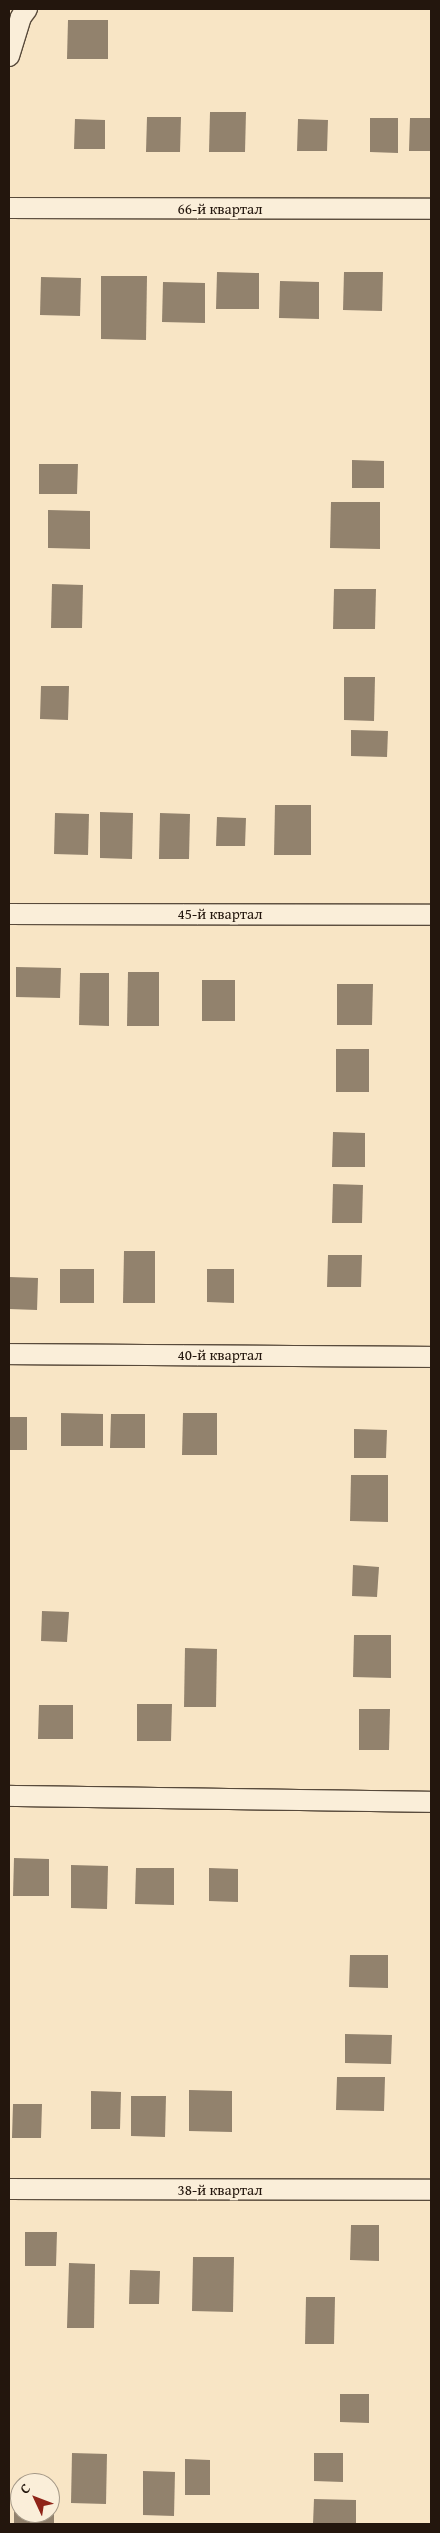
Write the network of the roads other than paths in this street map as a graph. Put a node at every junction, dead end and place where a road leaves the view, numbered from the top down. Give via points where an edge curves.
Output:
1 (27, 9) edge
2 (9, 56) edge
3 (9, 208) edge
4 (431, 209) edge
5 (9, 914) edge
6 (431, 915) edge
7 (9, 1354) edge
8 (431, 1357) edge
9 (9, 1796) edge
10 (431, 1802) edge
11 (9, 2189) edge
12 (431, 2190) edge

1 - 2 street via 21,17
3 - 4 street, 66-й квартал
5 - 6 street, 45-й квартал
7 - 8 street, 40-й квартал
9 - 10 street
11 - 12 street, 38-й квартал

